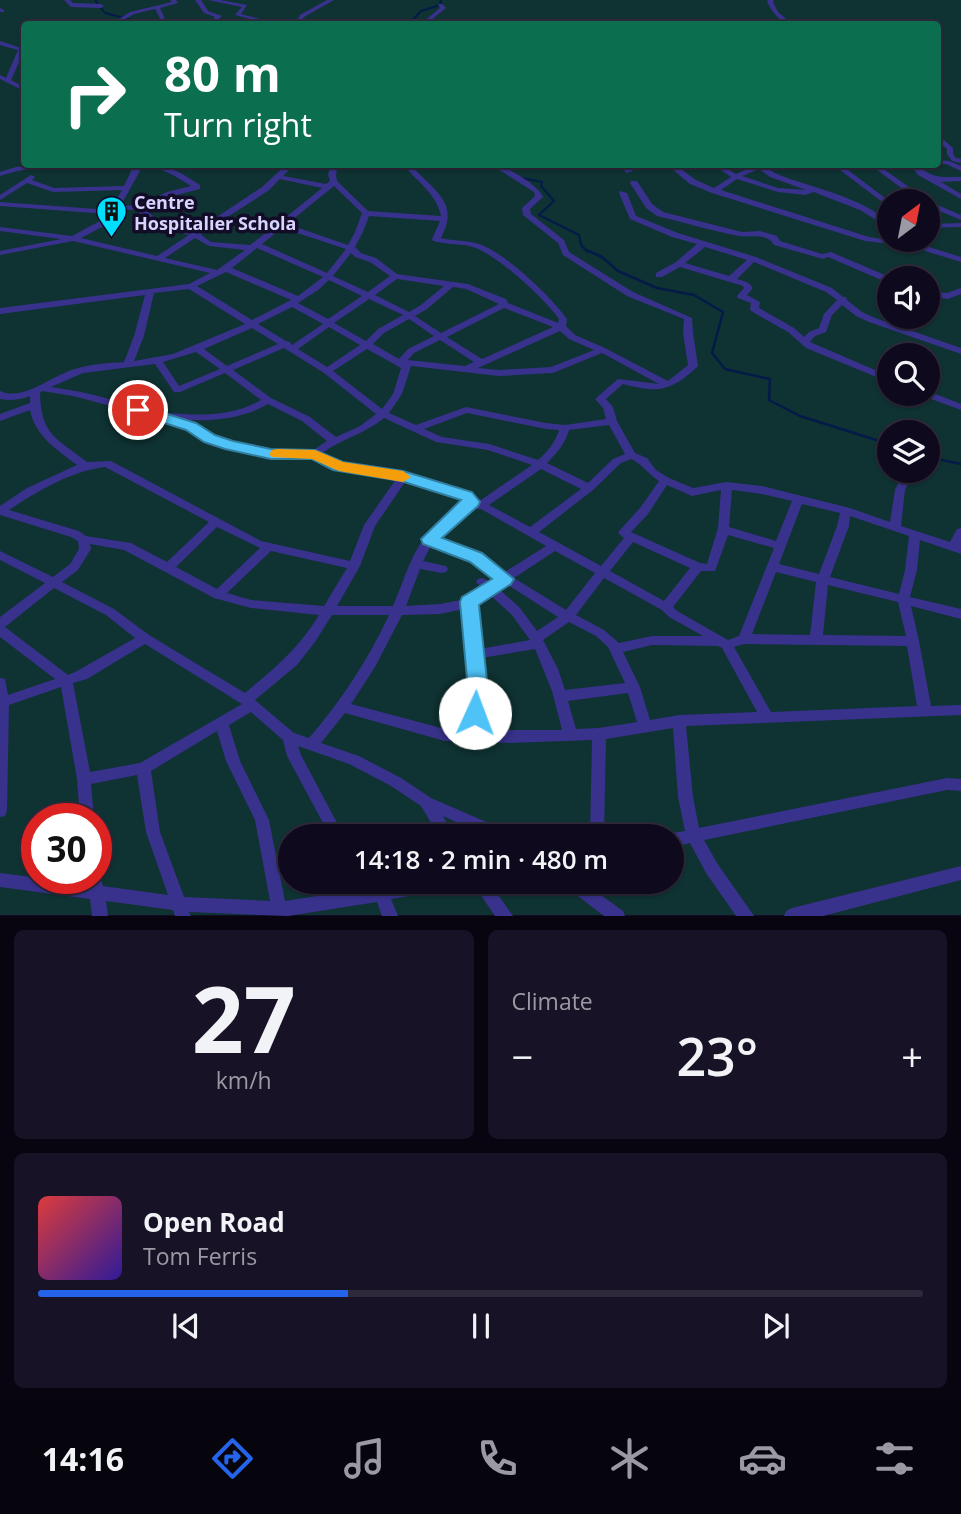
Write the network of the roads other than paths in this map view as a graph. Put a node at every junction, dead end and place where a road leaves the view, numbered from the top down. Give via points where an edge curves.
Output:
1 (67, 0) edge
2 (173, 0) edge
3 (198, 0) edge
4 (211, 0) edge
5 (331, 0) edge
6 (771, 0) edge
7 (440, 5) dead end
8 (101, 6) dead end
9 (157, 7) junction
10 (119, 21) edge
11 (164, 21) edge
12 (213, 21) edge
13 (258, 21) edge
14 (299, 21) edge
15 (427, 21) edge
16 (786, 21) edge
17 (0, 43) edge
18 (21, 48) edge
19 (21, 49) edge
20 (0, 51) edge
21 (21, 53) edge
22 (0, 77) edge
23 (8, 81) junction
24 (21, 88) edge
25 (941, 140) edge
26 (961, 161) edge
27 (941, 162) edge
28 (29, 168) edge
29 (42, 168) edge
30 (135, 168) edge
31 (162, 168) edge
32 (288, 168) edge
33 (334, 168) edge
34 (410, 168) edge
35 (500, 168) edge
36 (674, 168) edge
37 (721, 168) edge
38 (753, 168) edge
39 (762, 168) edge
40 (840, 168) edge
41 (877, 168) edge
42 (918, 168) edge
43 (961, 169) edge
44 (0, 174) edge
45 (278, 177) junction
46 (735, 177) junction
47 (961, 178) edge
48 (26, 180) junction
49 (933, 180) junction
50 (634, 183) dead end
51 (331, 184) junction
52 (125, 188) junction
53 (907, 189) edge
54 (814, 190) junction
55 (715, 191) junction
56 (623, 192) dead end
57 (877, 196) edge
58 (961, 197) edge
59 (0, 198) edge
60 (0, 204) edge
61 (138, 208) junction
62 (940, 208) edge
63 (114, 210) junction
64 (366, 213) junction
65 (877, 217) edge
66 (961, 218) edge
67 (217, 219) junction
68 (445, 219) junction
69 (961, 225) edge
70 (940, 226) edge
71 (279, 227) junction
72 (0, 229) edge
73 (196, 235) junction
74 (72, 237) junction
75 (877, 240) edge
76 (704, 243) junction
77 (255, 247) junction
78 (352, 249) junction
79 (937, 252) edge
80 (0, 253) edge
81 (158, 259) junction
82 (753, 259) junction
83 (961, 260) edge
84 (679, 264) junction
85 (222, 271) junction
86 (877, 274) edge
87 (659, 275) dead end
88 (395, 276) junction
89 (328, 277) junction
90 (730, 280) junction
91 (450, 285) junction
92 (191, 286) junction
93 (150, 291) junction
94 (961, 291) edge
95 (940, 295) edge
96 (373, 296) junction
97 (843, 299) junction
98 (294, 301) junction
99 (504, 305) junction
100 (0, 311) edge
101 (407, 314) junction
102 (331, 322) junction
103 (250, 324) junction
104 (561, 327) junction
105 (442, 335) junction
106 (804, 343) junction
107 (368, 344) junction
108 (290, 346) junction
109 (196, 347) junction
110 (602, 349) junction
111 (961, 351) edge
112 (158, 361) junction
113 (129, 362) junction
114 (481, 363) junction
115 (403, 364) junction
116 (229, 370) junction
117 (464, 370) junction
118 (327, 371) junction
119 (877, 374) edge
120 (668, 385) junction
121 (37, 391) junction
122 (0, 394) edge
123 (940, 399) edge
124 (268, 400) junction
125 (33, 405) junction
126 (961, 407) edge
127 (381, 413) junction
128 (156, 415) junction
129 (0, 418) edge
130 (612, 421) junction
131 (417, 428) junction
132 (565, 428) junction
133 (334, 441) junction
134 (315, 454) junction
135 (631, 455) junction
136 (540, 464) junction
137 (85, 466) junction
138 (403, 477) junction
139 (665, 480) junction
140 (903, 483) edge
141 (726, 485) junction
142 (589, 488) junction
143 (798, 500) junction
144 (476, 504) junction
145 (846, 511) junction
146 (216, 522) junction
147 (895, 527) junction
148 (724, 530) junction
149 (961, 532) edge
150 (530, 533) junction
151 (915, 534) junction
152 (631, 537) junction
153 (83, 539) junction
154 (430, 539) junction
155 (781, 546) junction
156 (268, 547) junction
157 (553, 547) junction
158 (958, 548) edge
159 (0, 555) edge
160 (415, 564) junction
161 (354, 566) junction
162 (774, 567) junction
163 (168, 568) junction
164 (698, 568) junction
165 (442, 569) dead end
166 (603, 574) junction
167 (505, 579) junction
168 (822, 581) junction
169 (55, 583) junction
170 (487, 585) junction
171 (218, 595) junction
172 (903, 600) junction
173 (469, 602) junction
174 (666, 607) junction
175 (326, 611) junction
176 (397, 611) junction
177 (961, 614) edge
178 (567, 617) junction
179 (0, 624) edge
180 (0, 630) edge
181 (145, 638) junction
182 (744, 639) junction
183 (816, 639) junction
184 (536, 641) junction
185 (913, 641) junction
186 (722, 642) junction
187 (617, 649) junction
188 (473, 655) junction
189 (66, 680) junction
190 (0, 683) edge
191 (633, 687) junction
192 (563, 696) junction
193 (2, 702) junction
194 (248, 702) junction
195 (344, 707) junction
196 (961, 710) edge
197 (925, 711) junction
198 (767, 717) junction
199 (221, 721) junction
200 (679, 721) junction
201 (645, 727) junction
202 (599, 734) junction
203 (570, 735) junction
204 (472, 736) junction
205 (289, 737) junction
206 (311, 745) junction
207 (143, 768) junction
208 (83, 779) junction
209 (961, 785) edge
210 (426, 802) junction
211 (85, 803) edge
212 (0, 811) edge
213 (331, 824) edge
214 (440, 824) edge
215 (475, 824) edge
216 (597, 824) edge
217 (694, 836) junction
218 (684, 838) edge
219 (961, 873) edge
220 (0, 880) edge
221 (21, 881) edge
222 (112, 890) edge
223 (96, 894) edge
224 (352, 894) edge
225 (379, 894) edge
226 (489, 894) edge
227 (587, 894) edge
228 (182, 910) edge
229 (279, 912) edge
230 (100, 915) edge
231 (390, 915) edge
232 (505, 915) edge
233 (616, 915) edge
234 (746, 915) edge
235 (792, 915) edge

1 - 8 street via 71,5
2 - 9 street via 175,3
3 - 12 street via 206,12 219,16
4 - 13 street via 244,6 238,15
5 - 14 street
6 - 16 street via 776,13
7 - 15 street via 443,8
9 - 10 street
9 - 11 street
17 - 18 street
19 - 20 street
21 - 23 street
22 - 23 street
23 - 24 street
25 - 26 street via 954,160
27 - 43 street
28 - 44 street
29 - 48 street
30 - 52 street
31 - 61 street via 197,187
32 - 45 street
33 - 51 street
34 - 68 street via 440,200
35 - 120 street via 537,191 539,197 526,208 527,215 561,242 566,253 630,294 688,318 693,366
36 - 55 street
37 - 46 street
38 - 46 street
39 - 54 street
40 - 57 street
41 - 53 street
42 - 49 street
45 - 51 street
45 - 67 street
46 - 54 street via 797,194
46 - 55 street
47 - 49 street
48 - 52 street via 53,190
48 - 59 street
49 - 58 street
50 - 86 street via 660,214 742,234 760,233 777,243 823,257 828,254
51 - 64 street
51 - 71 street
52 - 63 street
54 - 65 street
55 - 75 street
56 - 76 street via 633,217
60 - 63 street
61 - 63 street
61 - 73 street via 164,228
62 - 66 street
63 - 74 street via 95,228
64 - 68 street
64 - 78 street
67 - 71 street
67 - 73 street
68 - 104 street via 436,239 481,247 515,270 561,314
69 - 70 street
71 - 77 street
71 - 78 street
72 - 74 street
73 - 77 street via 209,244
73 - 81 street
74 - 80 street
74 - 81 street
76 - 82 street
76 - 84 street
77 - 85 street
77 - 89 street
78 - 88 street
78 - 89 street
79 - 83 street
81 - 85 street
82 - 90 street
82 - 97 street
84 - 87 street
84 - 90 street
85 - 92 street
85 - 98 street
88 - 91 street
88 - 96 street
89 - 96 street
89 - 98 street
90 - 106 street via 749,286 741,296 756,302 754,309 792,330
91 - 99 street via 488,293
91 - 101 street via 424,307
92 - 93 street
92 - 103 street
93 - 100 street
93 - 113 street
94 - 95 street
96 - 101 street
96 - 102 street
97 - 106 street via 828,314 823,330
97 - 111 street via 872,320
98 - 102 street
98 - 103 street
99 - 104 street
99 - 105 street
101 - 105 street
101 - 107 street
102 - 107 street
102 - 108 street via 312,338
103 - 108 street
103 - 109 street
104 - 110 street via 572,337
104 - 114 street
105 - 114 street
105 - 115 street via 411,351
106 - 119 street
107 - 115 street
107 - 118 street
108 - 116 street
108 - 118 street
109 - 112 street
109 - 116 street
110 - 117 street via 553,370
110 - 120 street
112 - 113 street
112 - 116 street via 177,390
113 - 121 street via 79,370
114 - 117 street
115 - 117 street
115 - 127 street via 404,383
116 - 124 street
118 - 127 street
120 - 130 street via 655,389 621,382 609,389 600,399
121 - 122 street via 11,398
121 - 125 street
121 - 128 street via 74,393
123 - 126 street
124 - 128 street via 238,415
124 - 133 street via 306,419
125 - 129 street
125 - 137 street via 38,426
127 - 131 street
127 - 133 street via 364,428
128 - 134 street via 230,446 271,454
130 - 132 street
130 - 135 street
131 - 132 street via 466,410
131 - 136 street via 440,440 489,447
132 - 136 street via 560,444
133 - 134 street
134 - 138 street via 339,466
135 - 139 street
135 - 142 street via 617,461
136 - 142 street
136 - 144 street
137 - 146 street via 107,463
137 - 153 street via 0,511
138 - 144 street via 454,491
138 - 161 street via 370,524
139 - 141 street via 692,492
139 - 152 street via 624,533
140 - 147 street
141 - 143 street
141 - 148 street
142 - 150 street
143 - 145 street
143 - 155 street
144 - 150 street
144 - 154 street
145 - 147 street
145 - 168 street
146 - 156 street
146 - 163 street
147 - 151 street
148 - 155 street
148 - 164 street via 711,568
149 - 158 street
150 - 157 street
151 - 158 street
151 - 172 street
152 - 164 street
152 - 166 street
153 - 163 street via 127,546
153 - 169 street via 83,556
154 - 160 street
154 - 167 street via 476,558
155 - 162 street
156 - 161 street
156 - 171 street
157 - 166 street
157 - 167 street
159 - 169 street
160 - 165 street
160 - 176 street
161 - 175 street
162 - 168 street
162 - 182 street
163 - 171 street
164 - 174 street
166 - 174 street
166 - 178 street
167 - 170 street
167 - 178 street
168 - 172 street
168 - 183 street
169 - 179 street
169 - 181 street via 110,612
170 - 173 street
170 - 184 street via 523,618
171 - 175 street via 251,604
172 - 177 street
172 - 185 street
173 - 176 street
173 - 188 street
174 - 186 street
175 - 176 street
175 - 194 street via 302,650
176 - 195 street
178 - 184 street
178 - 187 street via 600,633
180 - 189 street
181 - 189 street
181 - 194 street
182 - 183 street
182 - 186 street
183 - 185 street
184 - 188 street
184 - 192 street
185 - 197 street
186 - 187 street via 660,641
186 - 198 street
187 - 191 street
188 - 204 street via 478,690
189 - 193 street
189 - 208 street
190 - 193 street
191 - 192 street
191 - 201 street
192 - 203 street
193 - 212 street
194 - 199 street
194 - 205 street
195 - 204 street via 445,735
195 - 206 street
196 - 197 street
197 - 198 street
198 - 200 street
199 - 207 street
199 - 229 street via 233,761 262,820
200 - 201 street
200 - 217 street
201 - 202 street
202 - 203 street
202 - 216 street
203 - 204 street
205 - 206 street
205 - 213 street via 294,756
206 - 210 street via 354,760
207 - 208 street
207 - 228 street via 153,832
208 - 211 street
209 - 217 street via 947,784
210 - 214 street
210 - 215 street
217 - 218 street
217 - 234 street
219 - 235 street
220 - 221 street
222 - 228 street
223 - 230 street
224 - 229 street
225 - 231 street
226 - 232 street
227 - 233 street
228 - 229 street

